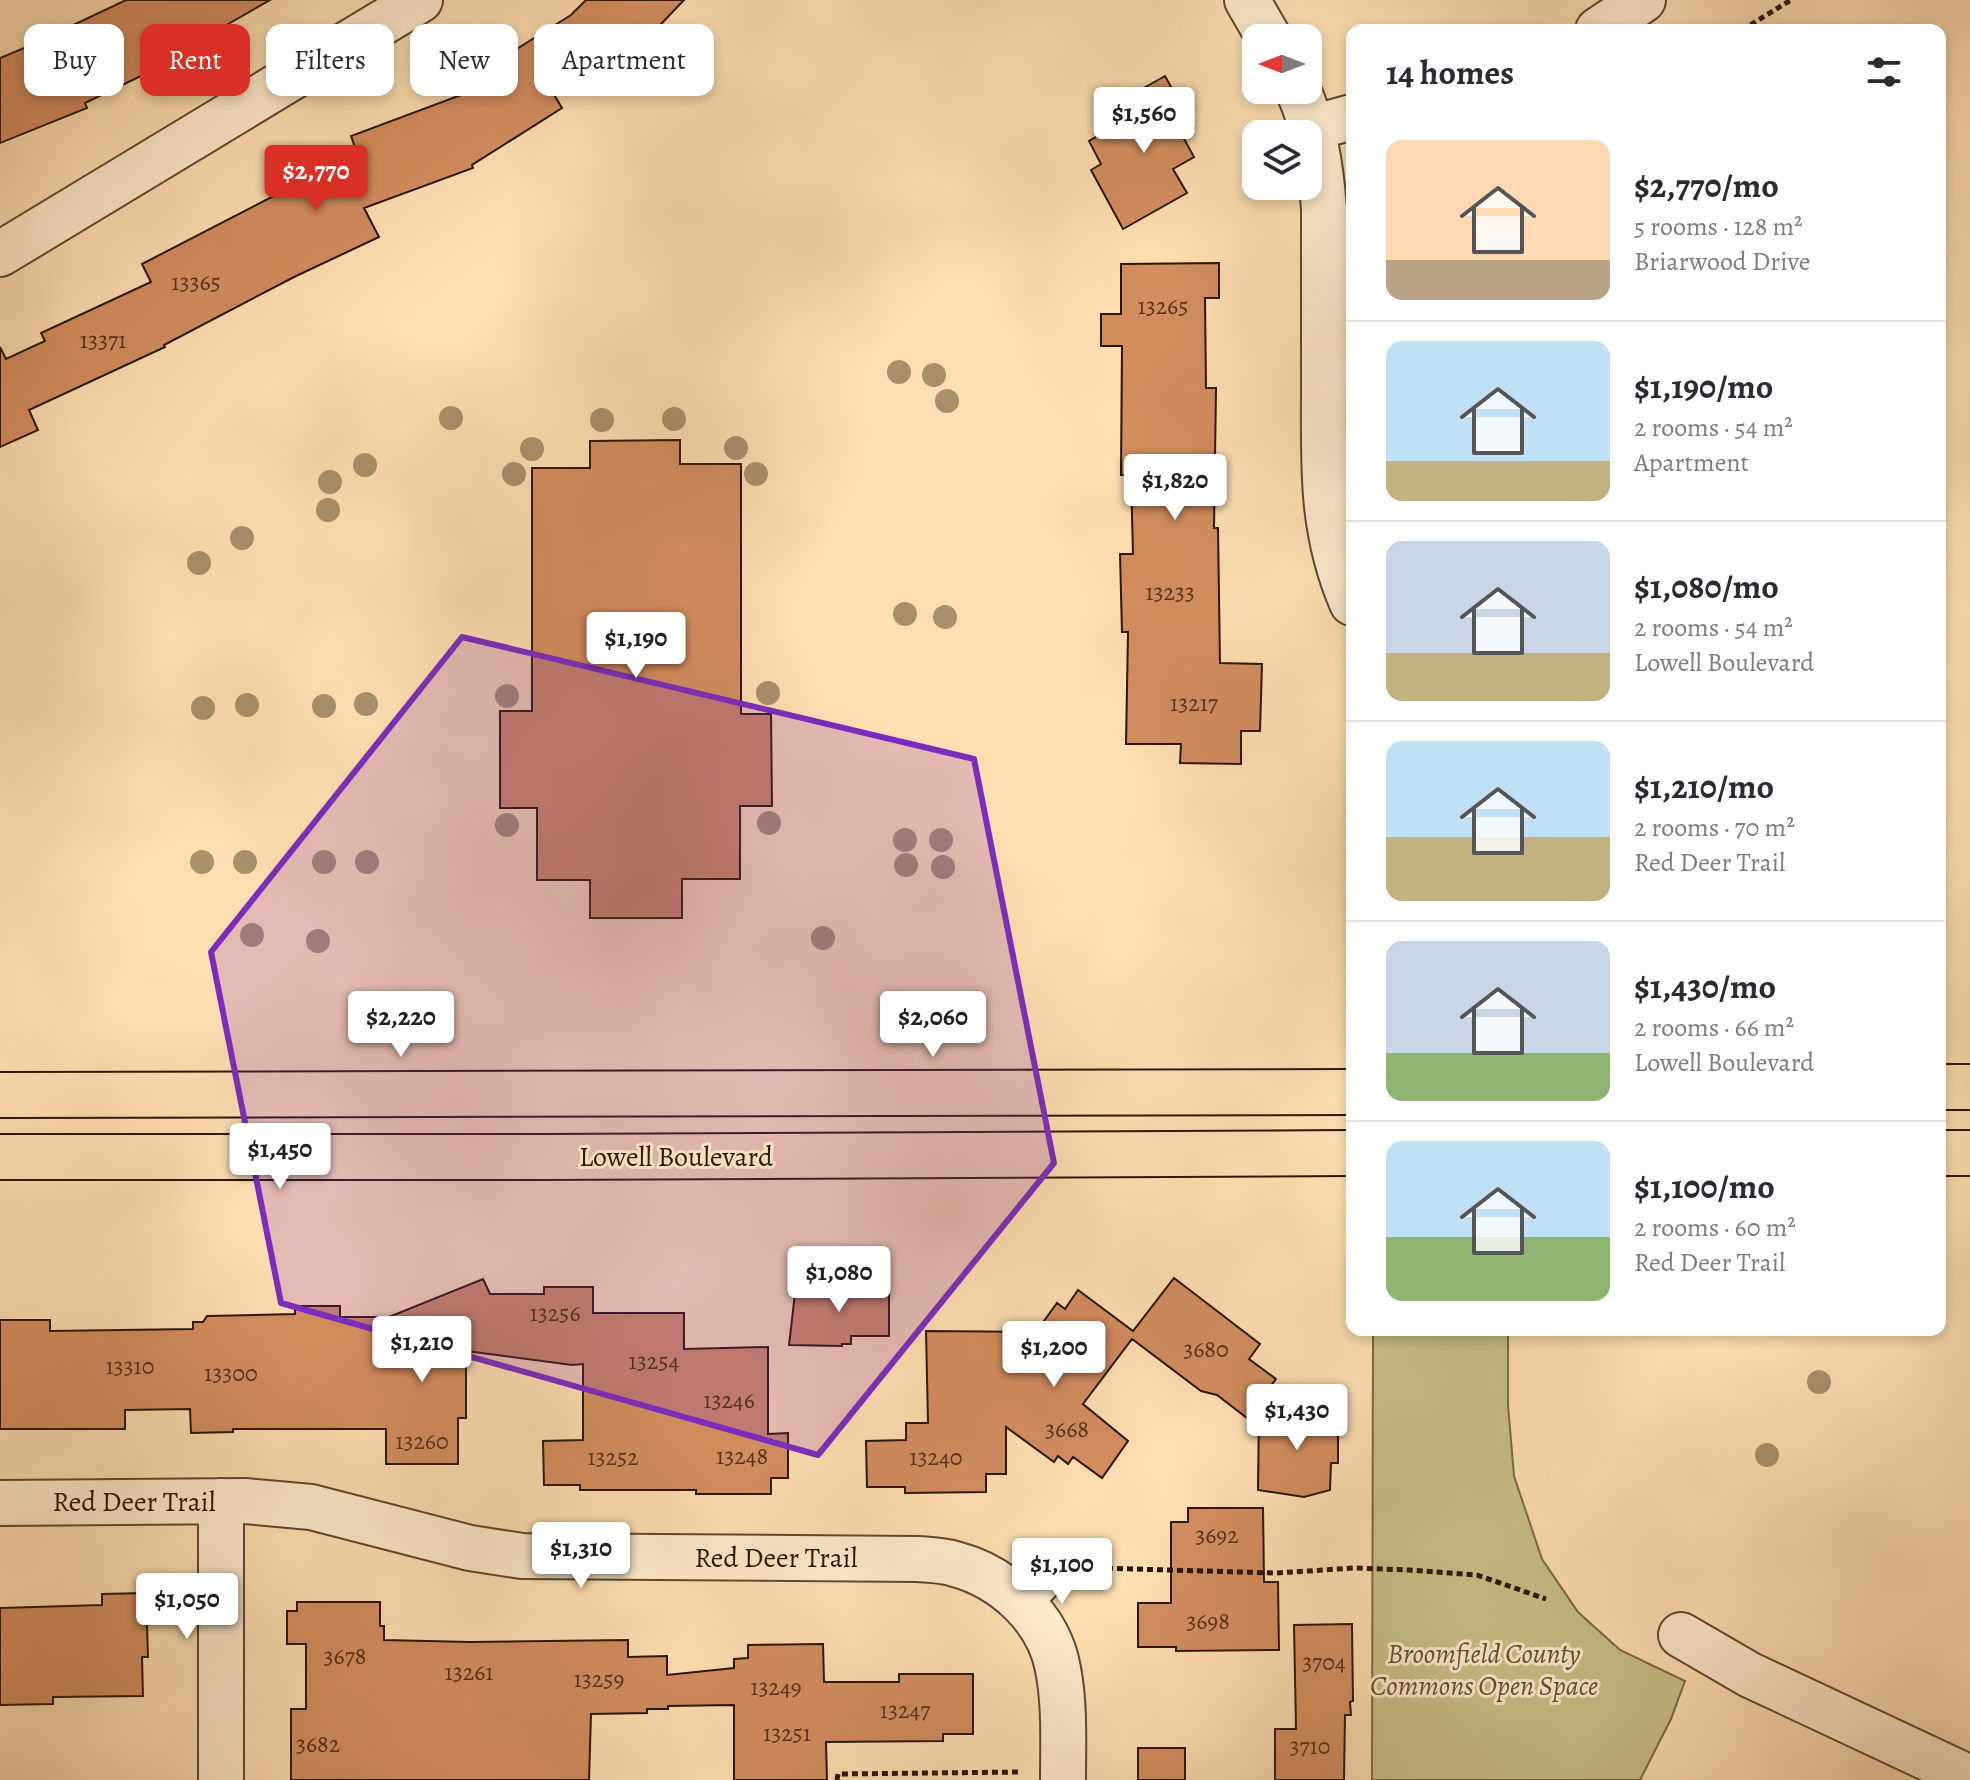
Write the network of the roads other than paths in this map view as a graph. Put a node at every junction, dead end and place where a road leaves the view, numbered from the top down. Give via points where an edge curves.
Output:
1 (420, 0) edge
2 (1247, 0) edge
3 (1643, 0) edge
4 (1261, 24) edge
5 (1607, 24) edge
6 (1321, 112) edge
7 (0, 254) edge
8 (1346, 590) edge
9 (1946, 1087) edge
10 (1970, 1087) edge
11 (1346, 1092) edge
12 (0, 1095) edge
13 (1346, 1153) edge
14 (1946, 1153) edge
15 (1970, 1153) edge
16 (0, 1157) edge
17 (221, 1501) junction
18 (0, 1503) edge
19 (1056, 1563) road end
20 (1020, 1600) junction
21 (1681, 1635) dead end
22 (1063, 1776) edge
23 (1970, 1778) edge
24 (221, 1780) edge

1 - 7 street
2 - 4 street
3 - 5 street
6 - 8 street via 1324,482 1328,530
9 - 10 main road
11 - 12 main road
13 - 16 main road, Lowell Boulevard
14 - 15 main road
17 - 18 street, Red Deer Trail
17 - 20 street, Red Deer Trail via 311,1507 522,1556 955,1563 990,1577
17 - 24 street
19 - 20 street
20 - 22 street, Red Deer Trail via 1043,1627 1058,1665
21 - 23 street via 1750,1675

